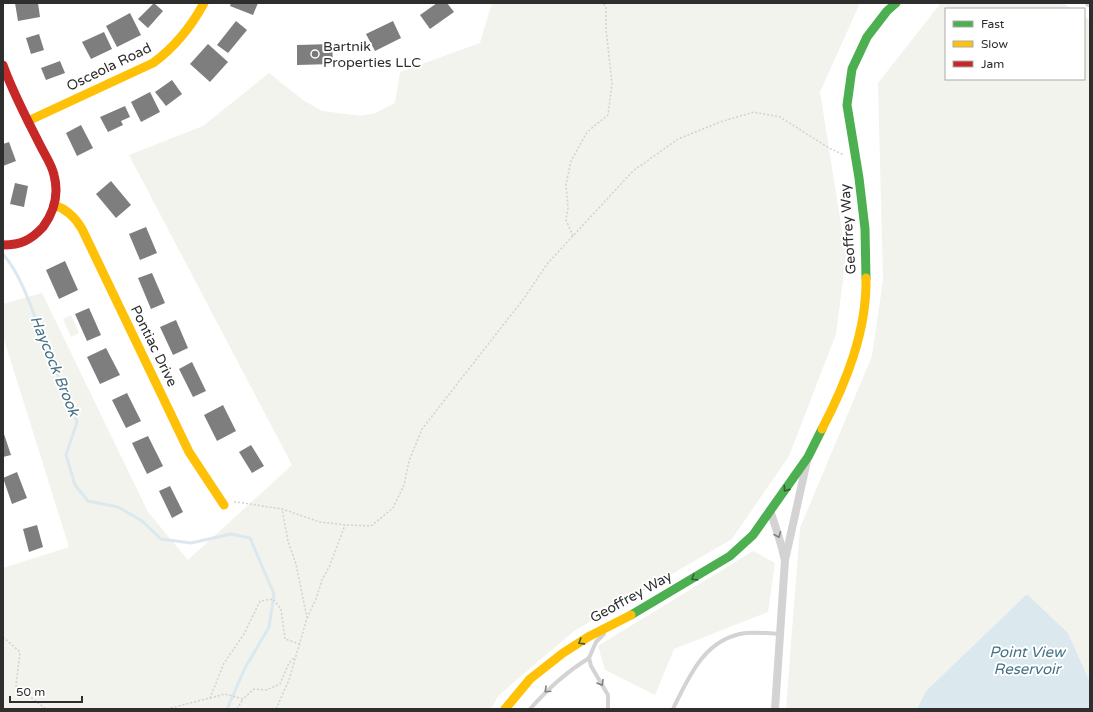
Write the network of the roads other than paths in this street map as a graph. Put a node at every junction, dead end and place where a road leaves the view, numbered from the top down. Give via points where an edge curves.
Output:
1 (204, 3) edge
2 (896, 3) edge
3 (3, 65) edge
4 (28, 121) junction
5 (54, 205) junction
6 (5, 245) edge
7 (808, 457) junction
8 (224, 505) road end
9 (770, 510) junction
10 (785, 560) junction
11 (611, 626) junction
12 (780, 634) junction
13 (589, 658) junction
14 (608, 707) dead end
15 (505, 709) edge
16 (530, 709) edge
17 (672, 709) edge
18 (776, 709) edge

1 - 4 street, Osceola Road via 189,30 178,43 153,63
2 - 7 street, Geoffrey Way via 868,37 852,69 848,104 865,229 866,284 863,314 858,343 843,385
3 - 4 street
4 - 5 street via 54,174
5 - 6 street via 47,220 33,236 17,244
5 - 8 street, Pontiac Drive via 69,212 82,229 189,452
7 -> 9 street, Geoffrey Way
7 - 10 street, Geoffrey Way
9 -> 10 street, Geoffrey Way
9 -> 11 street, Geoffrey Way via 753,535 730,556
10 - 12 street, Geoffrey Way
11 - 13 lane via 596,642
11 -> 15 street, Geoffrey Way via 563,653 530,680
12 - 17 lane via 745,633 723,640 705,654 691,673
12 - 18 street, Geoffrey Way
13 -> 14 lane via 608,695
13 -> 16 lane via 544,692

